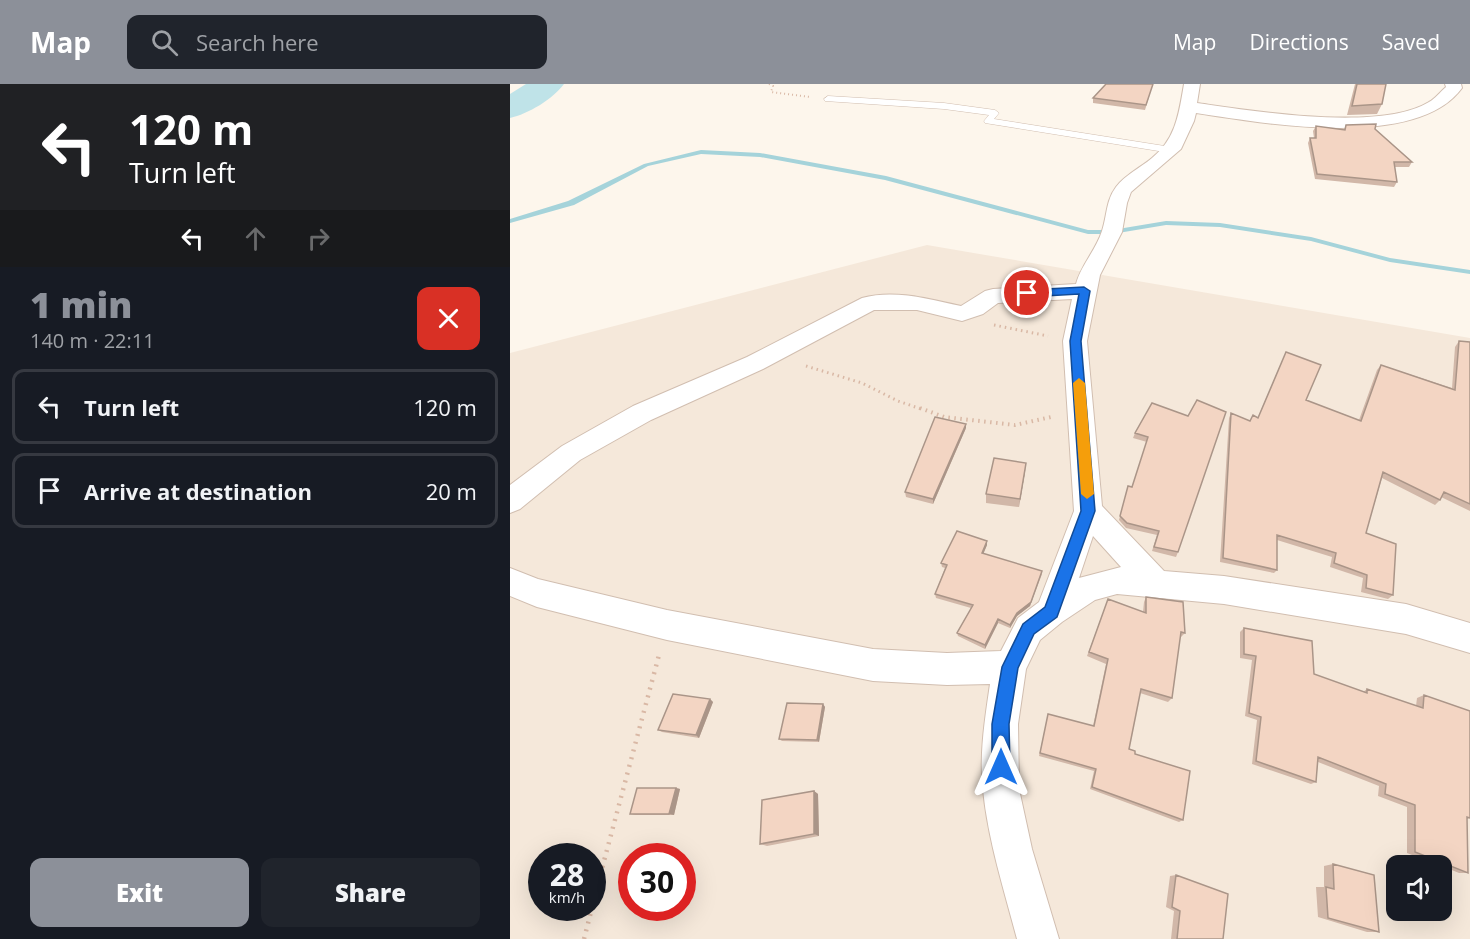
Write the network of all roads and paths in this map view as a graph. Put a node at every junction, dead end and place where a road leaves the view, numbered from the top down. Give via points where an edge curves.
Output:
1 (769, 84) edge
2 (1453, 84) edge
3 (1191, 95) edge
4 (828, 99) joint
5 (1171, 150) junction
6 (1084, 291) junction
7 (962, 314) junction
8 (1075, 341) junction
9 (778, 352) junction
10 (1082, 410) junction
11 (510, 501) edge
12 (1088, 511) junction
13 (510, 582) edge
14 (1155, 582) junction
15 (1051, 612) junction
16 (667, 625) junction
17 (1470, 638) edge
18 (1010, 667) junction
19 (606, 854) edge
20 (588, 921) edge
21 (584, 939) edge
22 (1038, 939) edge

1 - 4 path via 773,86 771,92
2 - 3 street via 1449,95 1424,110 1351,124 1260,117
3 - 5 street via 1186,121
4 - 5 lane via 995,113 988,122
5 - 6 street via 1123,190 1112,232
6 - 7 street via 993,296
6 - 8 street
7 - 8 path via 998,327
7 - 9 street via 917,303 870,303
8 - 10 street
9 - 10 path via 796,363 862,383 944,417 1015,425
9 - 11 street via 642,413 571,453
10 - 12 street
12 - 14 street
12 - 15 street
13 - 16 street via 537,593
14 - 15 street via 1117,580 1086,589
14 - 17 street via 1406,619
15 - 18 street via 1029,629
16 - 18 street via 873,665
16 - 19 path
18 - 22 street via 1001,724 1001,789
20 - 21 path

